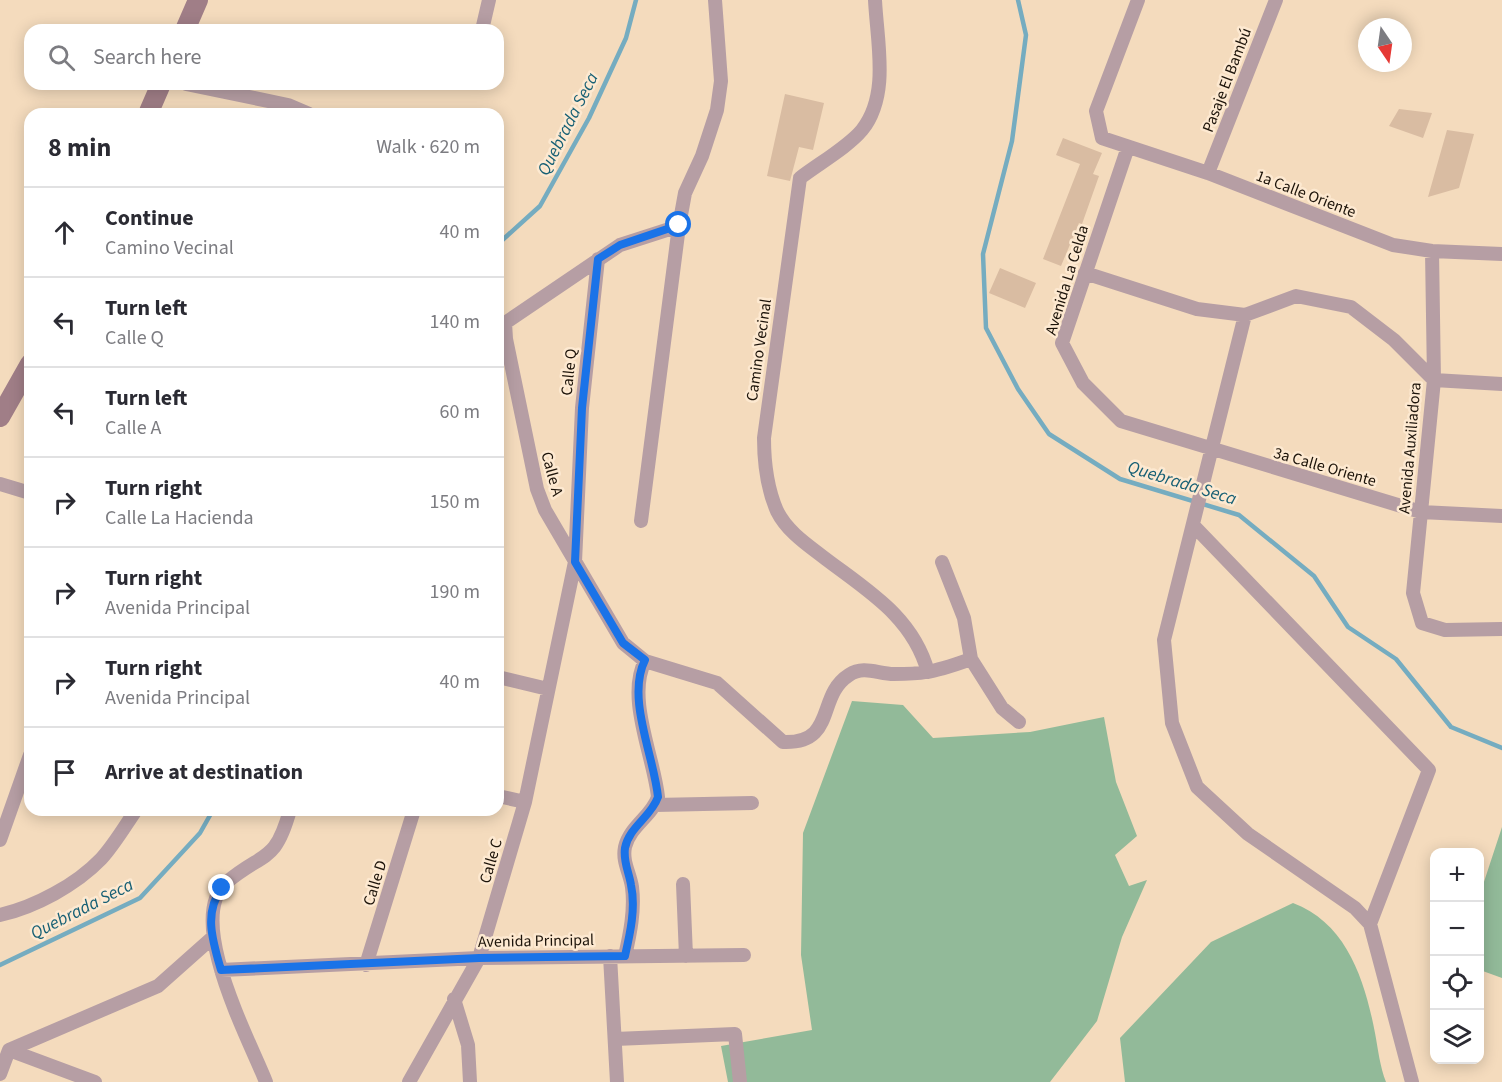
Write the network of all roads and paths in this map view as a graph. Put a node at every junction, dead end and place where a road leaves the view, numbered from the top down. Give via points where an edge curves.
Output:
1 (198, 0) edge
2 (489, 0) edge
3 (715, 0) edge
4 (875, 0) edge
5 (1138, 0) edge
6 (1276, 0) edge
7 (188, 24) edge
8 (483, 24) edge
9 (158, 90) edge
10 (215, 90) edge
11 (151, 108) edge
12 (295, 108) edge
13 (1128, 147) junction
14 (1208, 173) junction
15 (679, 225) junction
16 (1432, 251) junction
17 (1502, 254) edge
18 (598, 259) junction
19 (1085, 273) junction
20 (1245, 315) junction
21 (504, 329) edge
22 (504, 349) edge
23 (24, 374) edge
24 (1434, 380) junction
25 (1502, 384) edge
26 (0, 417) edge
27 (1211, 451) junction
28 (0, 484) edge
29 (24, 491) edge
30 (1421, 513) junction
31 (1502, 516) edge
32 (641, 521) dead end
33 (1193, 525) junction
34 (575, 562) junction
35 (942, 562) dead end
36 (1502, 629) edge
37 (971, 659) junction
38 (645, 660) junction
39 (928, 672) junction
40 (504, 678) edge
41 (548, 689) junction
42 (1019, 722) dead end
43 (24, 772) edge
44 (504, 797) edge
45 (525, 802) junction
46 (752, 803) dead end
47 (655, 805) junction
48 (132, 816) edge
49 (288, 816) edge
50 (412, 816) edge
51 (0, 840) edge
52 (683, 884) dead end
53 (0, 915) edge
54 (1370, 924) junction
55 (212, 938) junction
56 (744, 955) dead end
57 (610, 956) junction
58 (625, 956) junction
59 (687, 956) junction
60 (479, 958) junction
61 (366, 965) junction
62 (221, 970) junction
63 (454, 999) junction
64 (615, 1039) junction
65 (9, 1050) junction
66 (0, 1074) edge
67 (95, 1082) edge
68 (266, 1082) edge
69 (409, 1082) edge
70 (470, 1082) edge
71 (617, 1082) edge
72 (740, 1082) edge
73 (1412, 1082) edge

1 - 7 main road
2 - 8 street
3 - 15 street via 721,81 717,110 686,194
4 - 39 street, Camino Vecinal via 879,86 873,113 860,132 800,178 764,438 764,469 777,511 794,535 899,616 922,650
5 - 13 street, 1a Calle Oriente via 1096,111 1102,138
6 - 14 street, Pasaje El Bambú
9 - 11 main road
10 - 12 street
13 - 14 street, 1a Calle Oriente
13 - 19 street, Avenida La Celda
14 - 16 street, 1a Calle Oriente via 1393,245
15 - 18 street via 620,245
15 - 32 street
16 - 17 street, 1a Calle Oriente
16 - 24 street, Avenida Auxiliadora
18 - 21 street via 512,316
18 - 34 street, Calle Q via 582,408
19 - 20 street via 1197,309
19 - 27 street, Avenida La Celda via 1062,343 1083,383 1121,422
20 - 24 street via 1296,296 1351,307 1394,340
20 - 27 street
22 - 34 street, Calle A via 537,489
23 - 26 main road
24 - 25 street
24 - 30 street, Avenida Auxiliadora
27 - 30 street, 3a Calle Oriente
27 - 33 street
28 - 29 street
30 - 31 street, 3a Calle Oriente
30 - 36 street, Avenida Auxiliadora via 1413,593 1422,623 1445,630
33 - 54 street via 1164,640 1172,723 1197,787 1248,834 1355,908
33 - 54 street via 1429,770
34 - 38 street, Calle A via 623,643
34 - 41 street, Calle C
35 - 37 street via 964,618
37 - 39 street
37 - 42 street via 1002,708
38 - 39 street via 717,683 783,742 808,739 818,730 848,676 864,669 892,674
38 - 47 street via 637,683 657,784
40 - 41 street
41 - 45 street, Calle C
43 - 51 street
44 - 45 street
45 - 60 street, Calle C
46 - 47 street
47 - 58 street via 626,846 626,867 632,887 631,932
48 - 53 street via 102,858 83,875 57,891
49 - 55 street via 277,846 227,882 215,898
50 - 61 street, Calle D
52 - 59 street
54 - 73 street
55 - 62 street
55 - 65 street via 158,986
56 - 59 street, Avenida Principal
57 - 58 street, Avenida Principal
57 - 60 street, Avenida Principal
57 - 64 street
58 - 59 street, Avenida Principal
60 - 61 street, Avenida Principal
60 - 63 street, Calle C
61 - 62 street, Avenida Principal
62 - 68 street
63 - 69 street, Calle C
63 - 70 street via 468,1045
64 - 71 street
64 - 72 street via 735,1034
65 - 66 street
65 - 67 street

